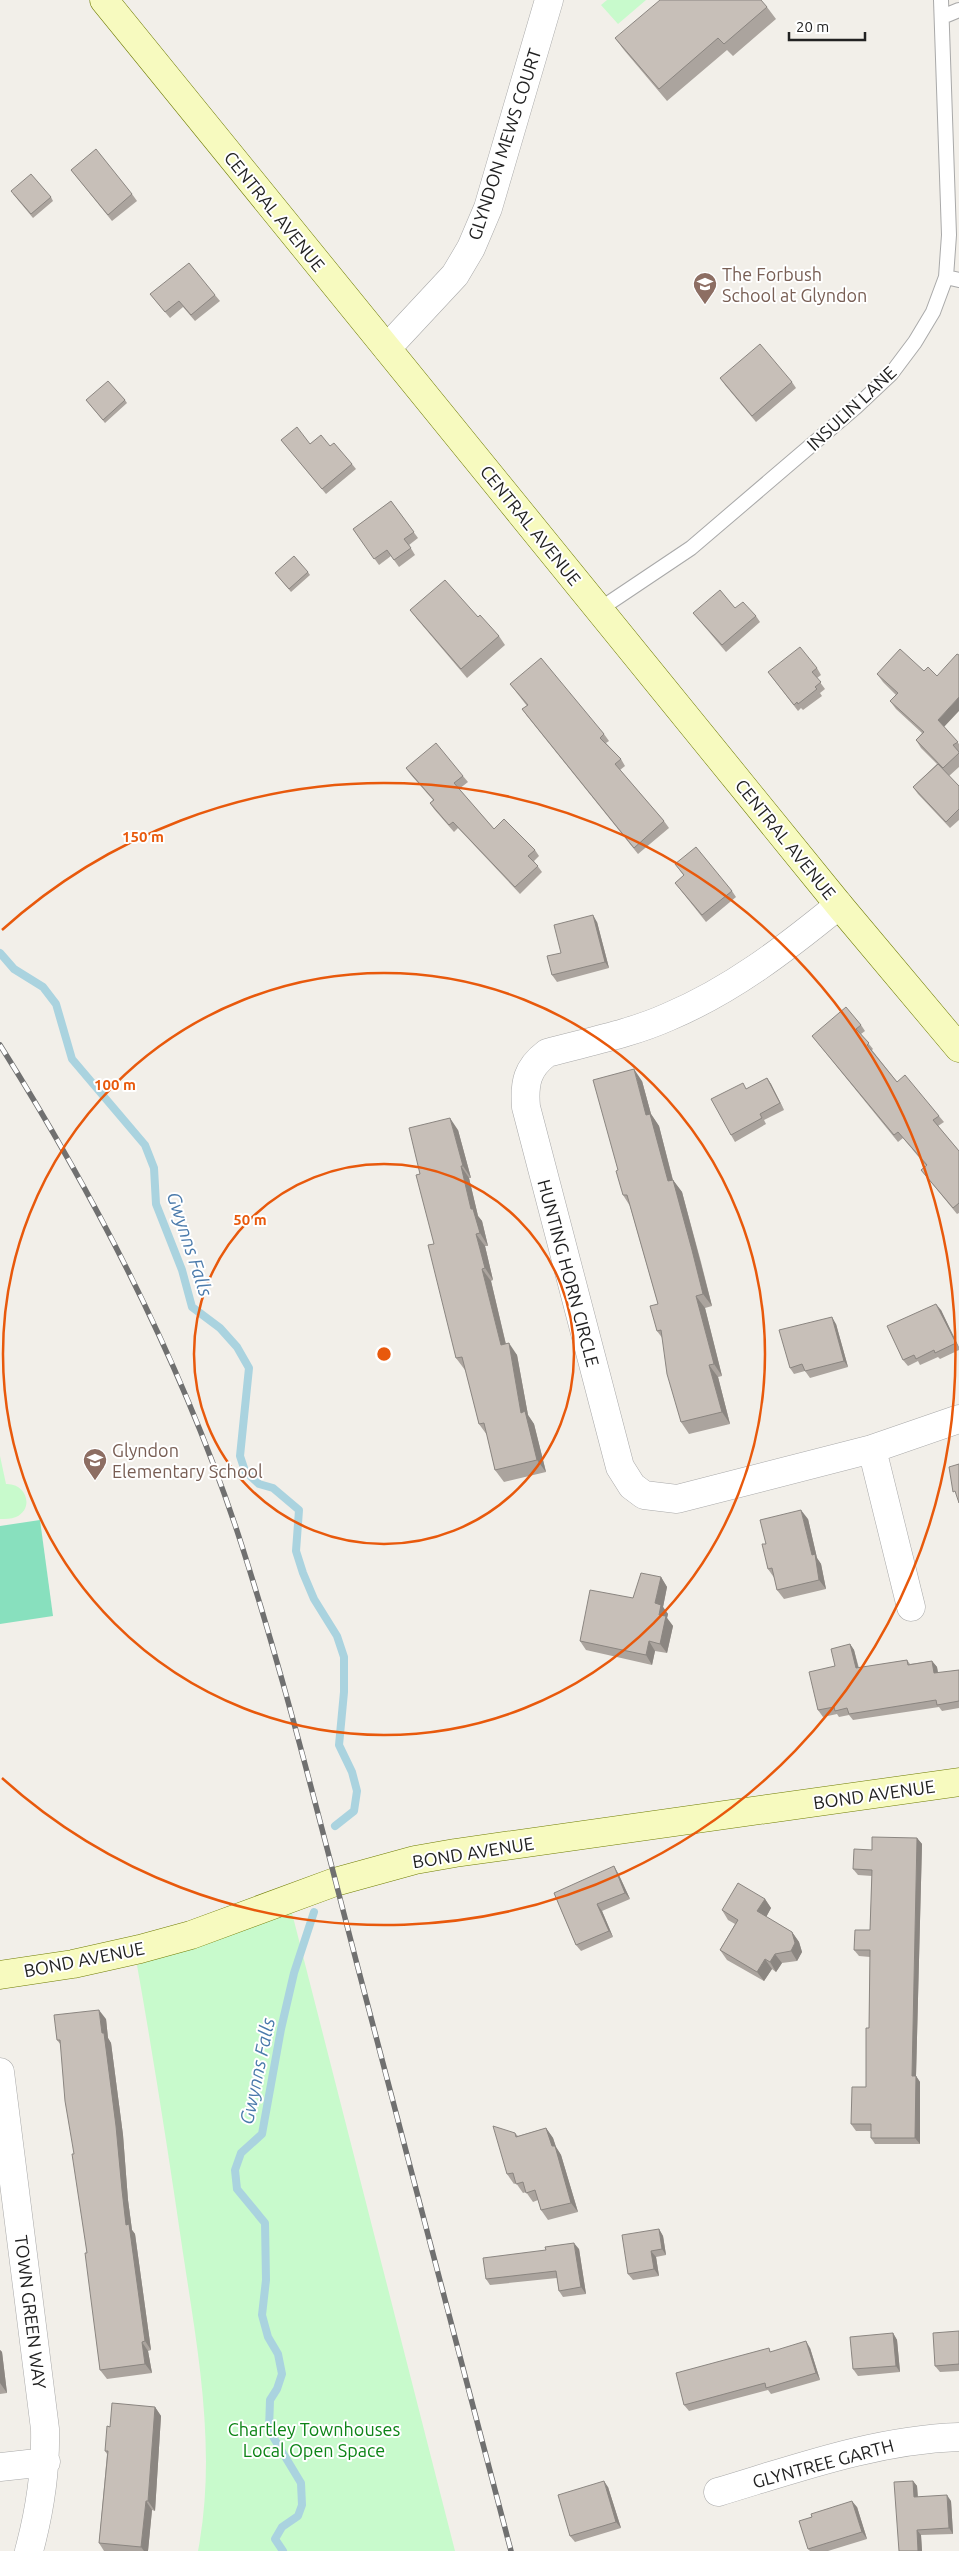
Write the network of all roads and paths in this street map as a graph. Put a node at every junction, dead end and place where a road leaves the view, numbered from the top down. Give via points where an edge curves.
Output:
1 (104, 0) edge
2 (549, 0) edge
3 (941, 0) edge
4 (959, 10) edge
5 (942, 17) junction
6 (952, 279) edge
7 (387, 348) junction
8 (600, 609) junction
9 (839, 906) junction
10 (959, 1048) edge
11 (959, 1419) edge
12 (872, 1449) junction
13 (911, 1607) dead end
14 (959, 1782) edge
15 (0, 1975) edge
16 (0, 2072) edge
17 (6, 2168) edge
18 (959, 2437) edge
19 (46, 2462) junction
20 (0, 2468) edge
21 (718, 2492) dead end
22 (29, 2551) edge

1 - 7 main road, CENTRAL AVENUE
2 - 7 street, GLYNDON MEWS COURT via 488,208 472,248 455,275
3 - 5 lane, INSULIN LANE
4 - 5 lane
5 - 6 lane, INSULIN LANE
6 - 8 lane, INSULIN LANE via 915,342 863,401 691,548
7 - 8 main road, CENTRAL AVENUE
8 - 9 main road, CENTRAL AVENUE
9 - 10 main road, CENTRAL AVENUE
9 - 12 street, HUNTING HORN CIRCLE via 773,958 714,995 666,1018 547,1053 528,1074 525,1088 529,1117 620,1467 632,1486 644,1495 678,1499
11 - 12 street, HUNTING HORN CIRCLE
12 - 13 street
14 - 15 main road, BOND AVENUE via 415,1860 335,1882 191,1935 73,1964
16 - 17 street, TOWN GREEN WAY
17 - 19 street, TOWN GREEN WAY via 42,2393
18 - 21 street, GLYNTREE GARTH via 922,2438 866,2448
19 - 20 street
19 - 22 street, TOWN GREEN WAY via 42,2497

